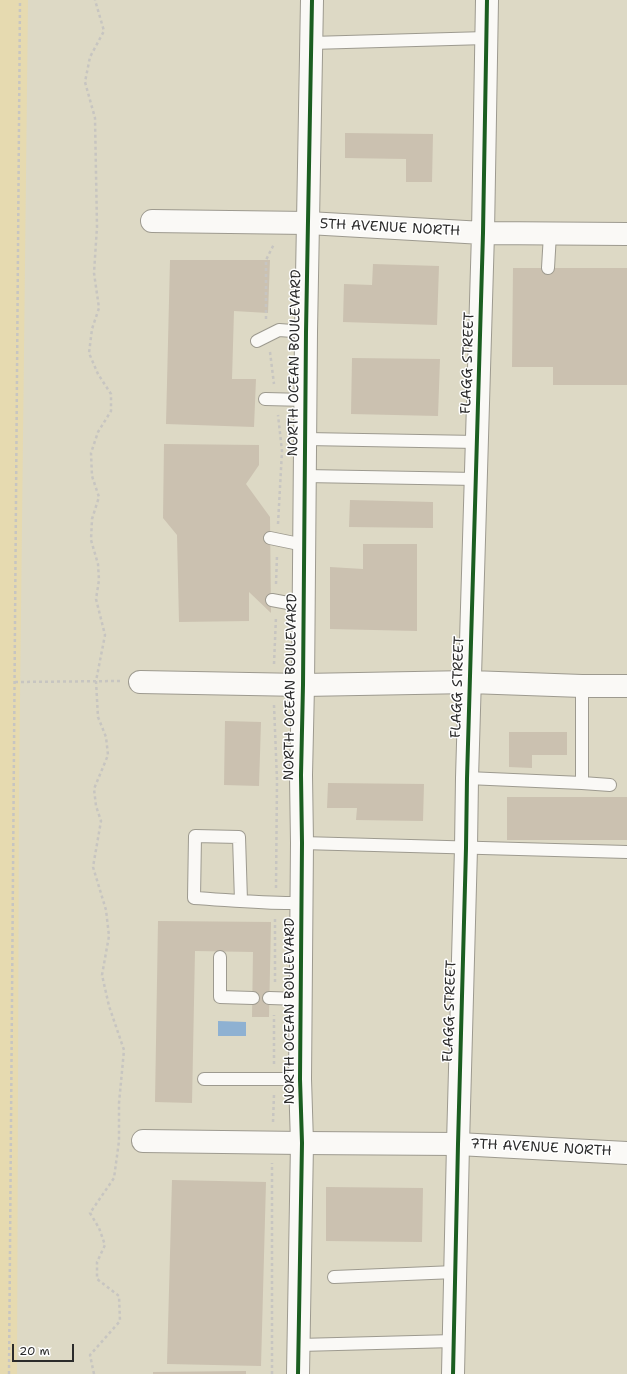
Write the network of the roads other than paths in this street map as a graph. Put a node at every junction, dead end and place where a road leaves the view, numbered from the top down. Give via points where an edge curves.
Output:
1 (312, 0) edge
2 (487, 0) edge
3 (486, 38) junction
4 (311, 43) junction
5 (152, 221) dead end
6 (308, 223) junction
7 (483, 233) junction
8 (550, 234) junction
9 (627, 234) edge
10 (548, 268) dead end
11 (306, 332) junction
12 (262, 338) road end
13 (271, 400) road end
14 (306, 400) junction
15 (306, 439) junction
16 (477, 442) junction
17 (305, 476) junction
18 (476, 479) junction
19 (274, 539) road end
20 (304, 545) junction
21 (274, 600) road end
22 (304, 606) junction
23 (140, 682) road end
24 (470, 682) junction
25 (303, 685) junction
26 (582, 686) junction
27 (627, 686) edge
28 (467, 778) junction
29 (582, 783) junction
30 (610, 785) dead end
31 (302, 843) junction
32 (466, 848) junction
33 (627, 852) edge
34 (241, 901) junction
35 (301, 904) junction
36 (220, 957) dead end
37 (253, 998) dead end
38 (272, 998) road end
39 (301, 999) junction
40 (204, 1079) dead end
41 (300, 1079) junction
42 (143, 1141) dead end
43 (302, 1143) junction
44 (458, 1144) junction
45 (627, 1153) edge
46 (455, 1272) junction
47 (334, 1278) dead end
48 (454, 1341) junction
49 (299, 1345) junction
50 (298, 1374) edge
51 (453, 1374) edge

1 - 4 street, NORTH OCEAN BOULEVARD
2 - 3 street, FLAGG STREET
3 - 4 lane
3 - 7 street, FLAGG STREET
4 - 6 street, NORTH OCEAN BOULEVARD
5 - 6 street, 5TH AVENUE NORTH
6 - 7 street, 5TH AVENUE NORTH
6 - 11 street, NORTH OCEAN BOULEVARD
7 - 8 street, 5TH AVENUE NORTH
7 - 16 street, FLAGG STREET
8 - 9 street, 5TH AVENUE NORTH
8 - 10 lane
11 - 12 lane via 279,330
11 - 14 street, NORTH OCEAN BOULEVARD
13 - 14 lane
14 - 15 street, NORTH OCEAN BOULEVARD
15 - 16 lane
15 - 17 street, NORTH OCEAN BOULEVARD
16 - 18 street, FLAGG STREET
17 - 18 lane
17 - 20 street, NORTH OCEAN BOULEVARD
18 - 24 street, FLAGG STREET
19 - 20 lane
20 - 22 street, NORTH OCEAN BOULEVARD
21 - 22 lane
22 - 25 street, NORTH OCEAN BOULEVARD
23 - 25 street
24 - 25 street
24 - 26 street
24 - 28 street, FLAGG STREET
25 - 31 street, NORTH OCEAN BOULEVARD
26 - 27 street
26 - 29 lane
28 - 29 lane
28 - 32 street, FLAGG STREET
29 - 30 lane
31 - 32 lane
31 - 35 street, NORTH OCEAN BOULEVARD
32 - 33 lane
32 - 44 street, FLAGG STREET
34 - 34 lane via 194,898 195,836 239,837
34 - 35 lane
35 - 39 street, NORTH OCEAN BOULEVARD
36 - 37 lane via 220,997
38 - 39 lane
39 - 41 street, NORTH OCEAN BOULEVARD
40 - 41 lane
41 - 43 street, NORTH OCEAN BOULEVARD
42 - 43 street, 7TH AVENUE NORTH
43 - 44 street, 7TH AVENUE NORTH
43 - 49 street, NORTH OCEAN BOULEVARD
44 - 45 street, 7TH AVENUE NORTH
44 - 46 street, FLAGG STREET
46 - 47 lane
46 - 48 street, FLAGG STREET
48 - 49 lane
48 - 51 street, FLAGG STREET
49 - 50 street, NORTH OCEAN BOULEVARD

